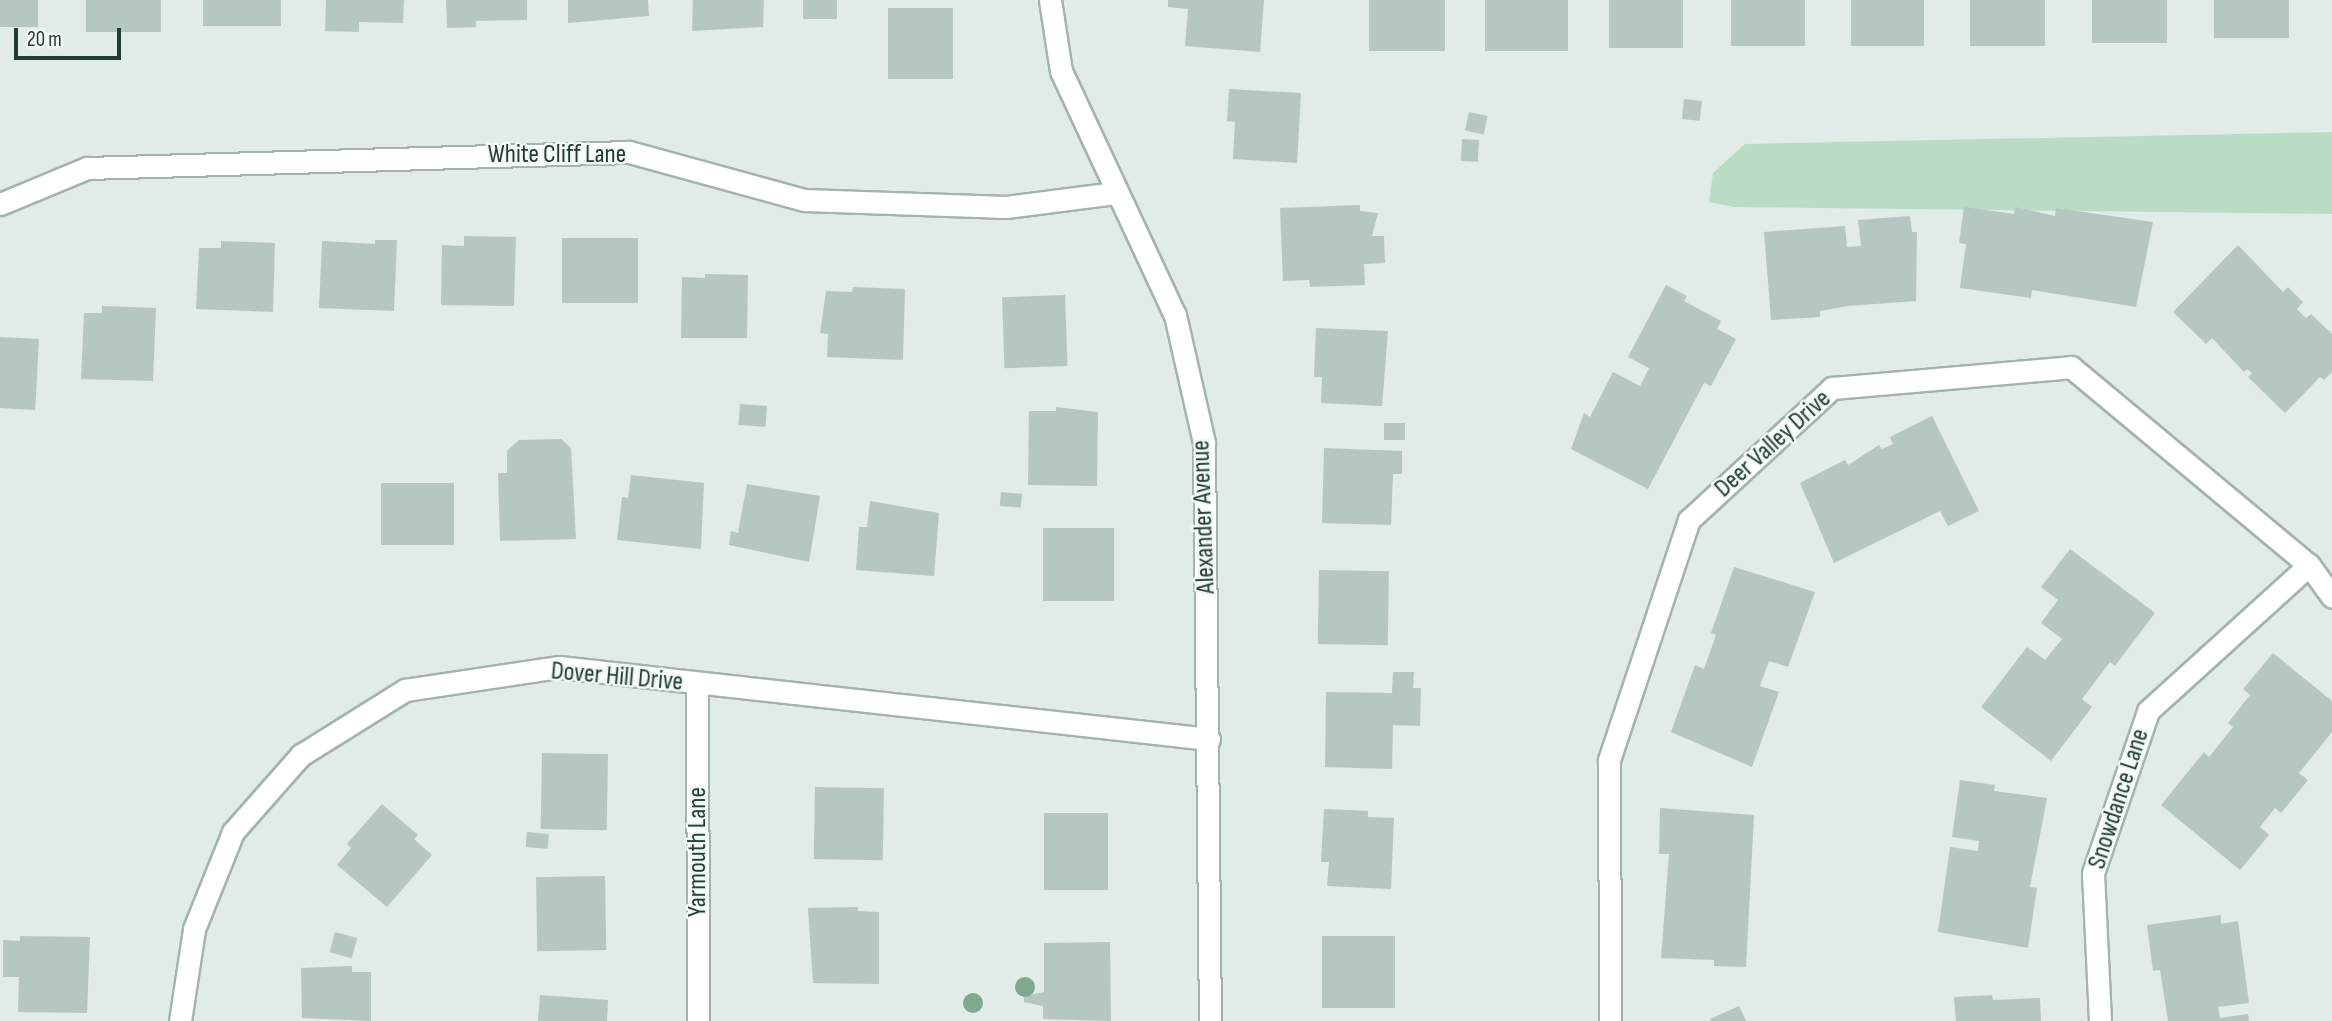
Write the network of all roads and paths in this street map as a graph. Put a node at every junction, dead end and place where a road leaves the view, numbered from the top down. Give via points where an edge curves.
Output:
1 (1050, 0) edge
2 (1115, 193) junction
3 (0, 204) edge
4 (2309, 565) junction
5 (2332, 597) edge
6 (697, 684) junction
7 (1209, 739) junction
8 (180, 1021) edge
9 (698, 1021) edge
10 (1210, 1021) edge
11 (1610, 1021) edge
12 (2100, 1021) edge

1 - 2 street, Alexander Avenue via 1061,71
2 - 3 street, White Cliff Lane via 1006,207 805,200 629,152 87,168
2 - 7 street, Alexander Avenue via 1175,315 1204,443
4 - 5 street, Deer Valley Drive
4 - 11 street, Deer Valley Drive via 2071,367 1832,388 1689,520 1609,760
4 - 12 street, Snowdance Lane via 2148,711 2093,873
6 - 7 street, Dover Hill Drive
6 - 8 street, Dover Hill Drive via 559,667 405,690 301,755 233,832 194,929
6 - 9 street, Yarmouth Lane
7 - 10 street, Alexander Avenue

